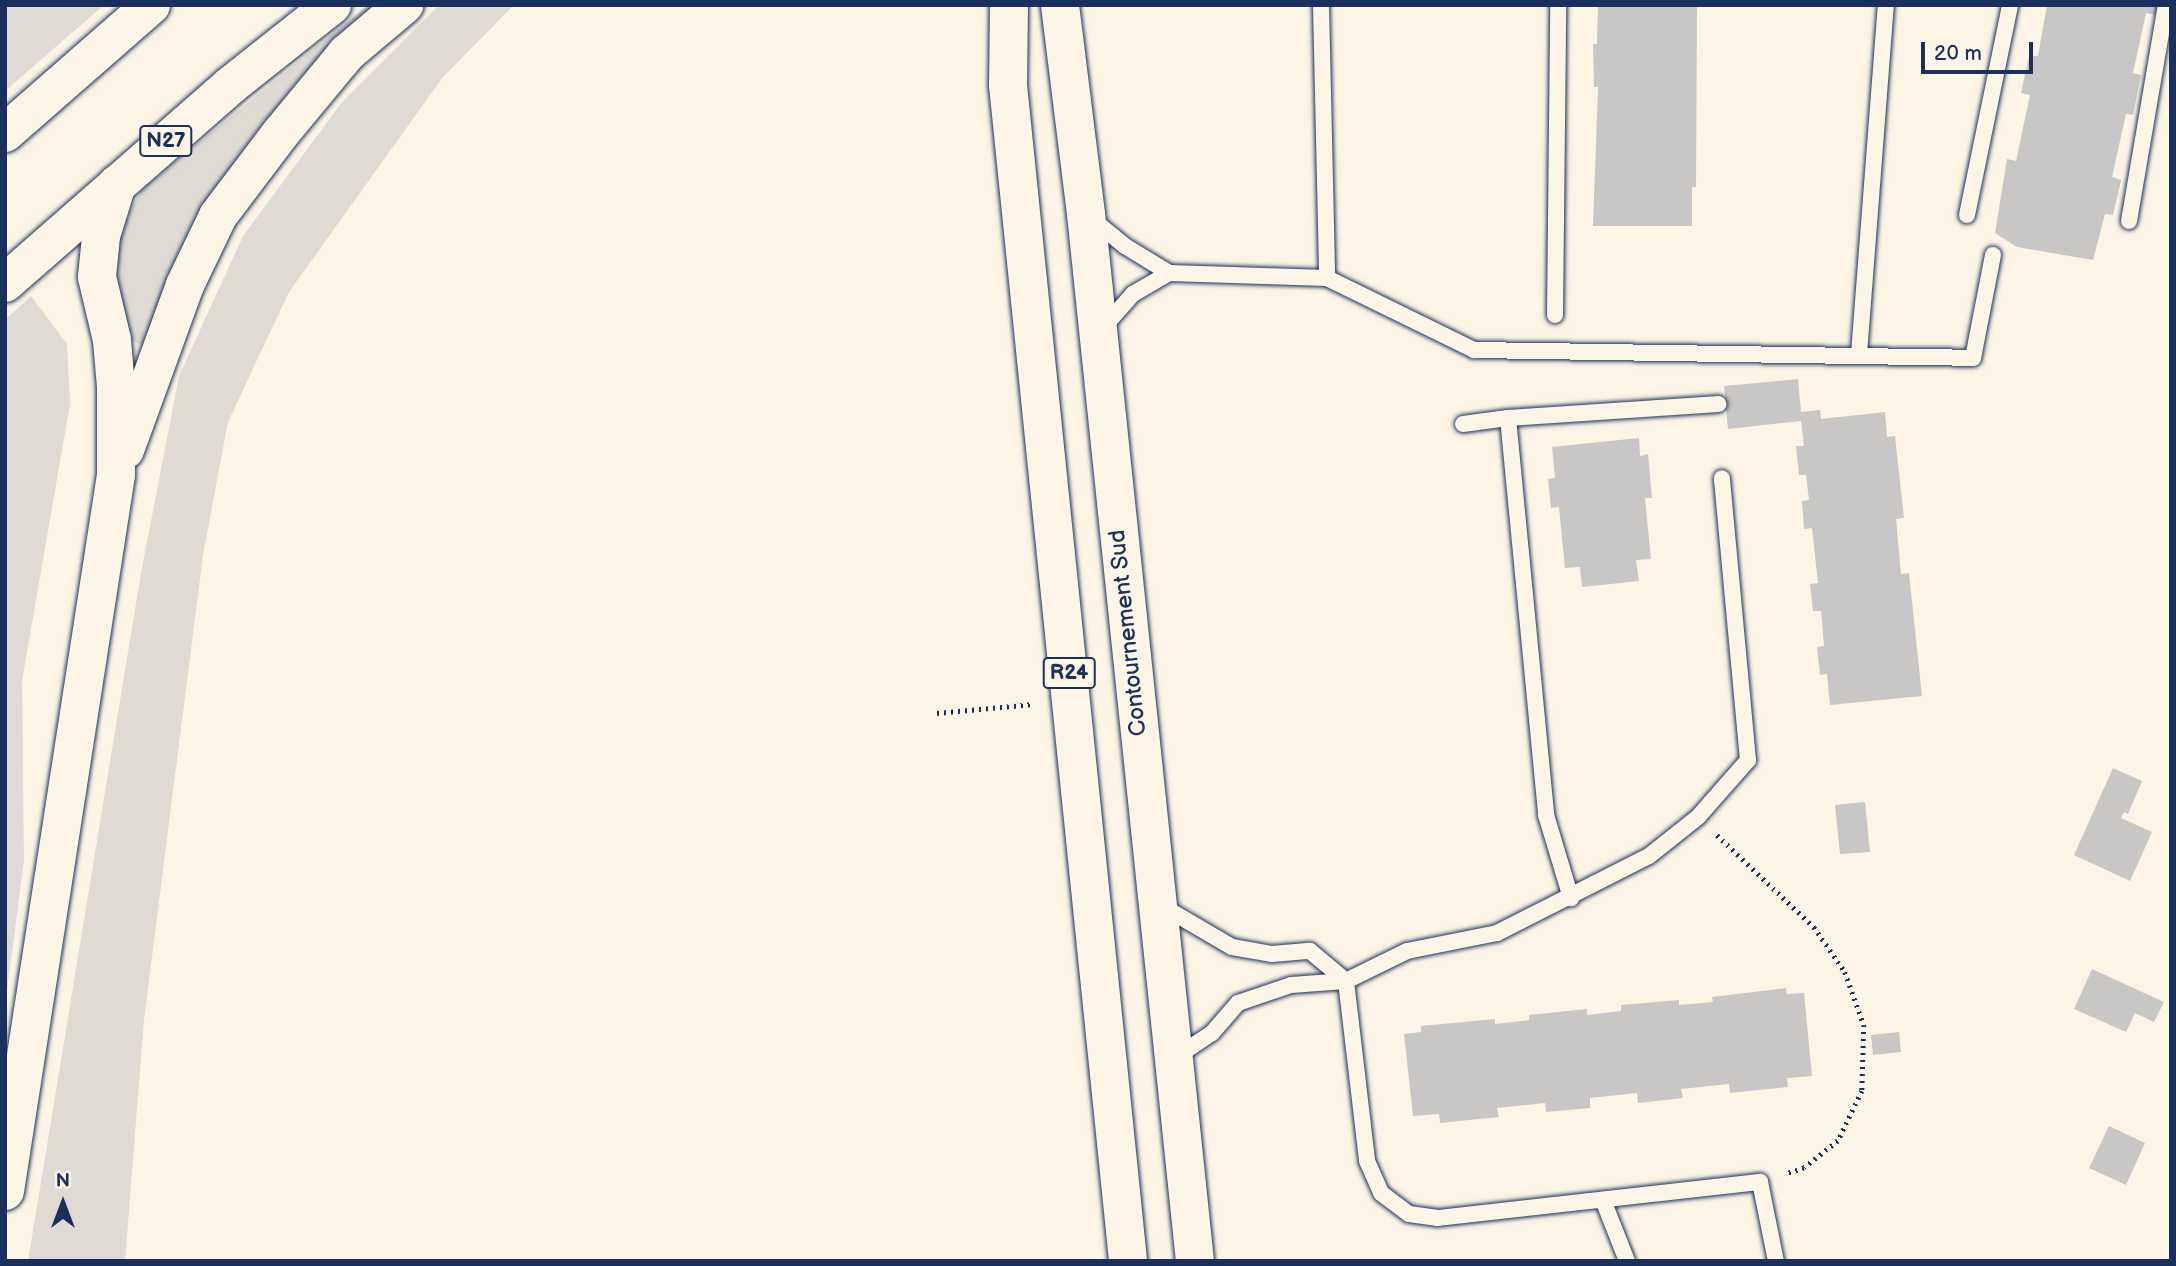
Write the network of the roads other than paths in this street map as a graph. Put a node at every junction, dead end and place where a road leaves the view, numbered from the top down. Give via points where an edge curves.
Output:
1 (151, 5) edge
2 (332, 5) edge
3 (404, 5) edge
4 (985, 5) edge
5 (1009, 5) edge
6 (1060, 5) edge
7 (1321, 5) edge
8 (1558, 5) edge
9 (1886, 5) edge
10 (2010, 5) edge
11 (2166, 5) edge
12 (1008, 85) junction
13 (5, 134) edge
14 (117, 184) junction
15 (1086, 214) junction
16 (1967, 215) dead end
17 (2129, 221) dead end
18 (1993, 255) dead end
19 (19, 256) edge
20 (1169, 273) junction
21 (1327, 278) junction
22 (5, 283) edge
23 (1555, 315) dead end
24 (1098, 334) junction
25 (1859, 354) junction
26 (1718, 404) dead end
27 (1508, 418) junction
28 (1463, 424) dead end
29 (116, 475) junction
30 (1722, 478) dead end
31 (1571, 898) junction
32 (1157, 903) junction
33 (1346, 981) junction
34 (1174, 1058) junction
35 (5, 1191) edge
36 (1603, 1200) junction
37 (1128, 1261) edge
38 (1195, 1261) edge
39 (1627, 1261) edge
40 (1776, 1261) edge

1 - 13 highway
2 - 14 highway, N27
3 - 29 highway via 347,53 218,216 185,285
4 - 12 highway
5 - 12 highway, R24
6 - 15 highway, Contournement Sud / R24
7 - 21 lane
8 - 23 lane
9 - 25 lane
10 - 16 lane
11 - 17 lane
12 - 37 highway, R24
14 - 19 highway, N27
14 - 29 highway via 101,236 97,277 112,340
15 - 20 lane
15 - 24 highway, Contournement Sud / R24
18 - 25 lane via 1973,358
19 - 22 highway, N27
20 - 21 lane
20 - 24 lane via 1133,294
21 - 25 lane via 1474,350
24 - 32 highway, Contournement Sud / R24
26 - 27 lane
27 - 28 lane
27 - 31 lane via 1546,815
29 - 35 highway
30 - 31 lane via 1748,760 1698,817 1649,856
31 - 33 lane via 1497,933 1407,951
32 - 33 lane via 1232,947 1272,954 1310,951
32 - 34 highway, Contournement Sud / R24
33 - 34 lane via 1291,985 1238,1003 1212,1033
33 - 36 lane via 1367,1161 1381,1193 1409,1214 1438,1218
34 - 38 highway, Contournement Sud / R24
36 - 39 lane
36 - 40 lane via 1760,1182

